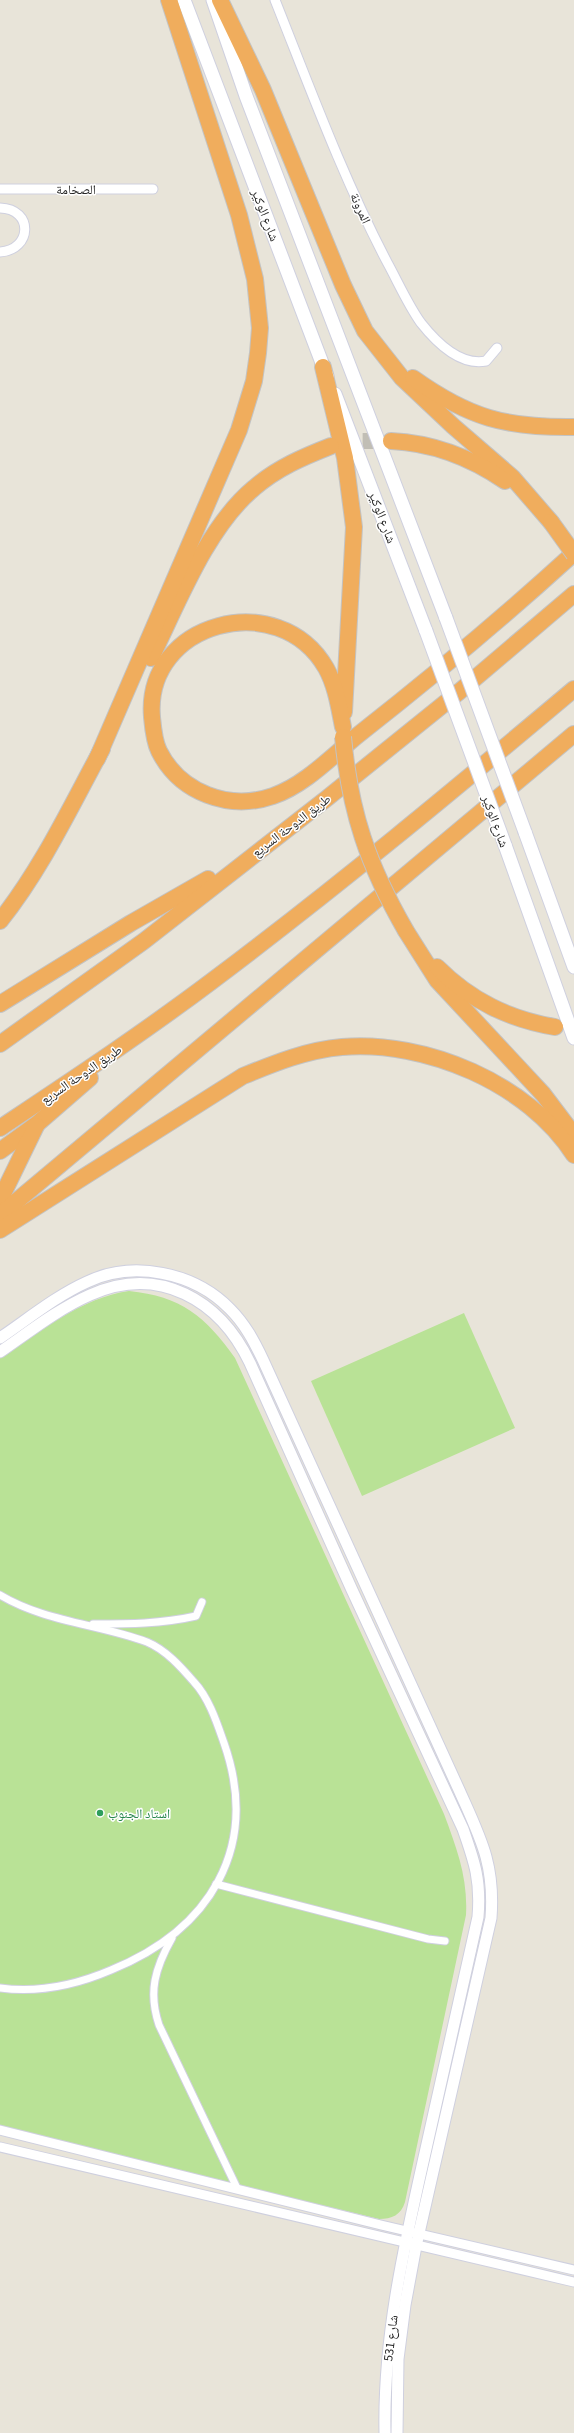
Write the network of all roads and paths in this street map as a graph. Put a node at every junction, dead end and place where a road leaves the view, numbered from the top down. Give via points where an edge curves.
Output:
1 (169, 0) edge
2 (184, 0) edge
3 (213, 0) edge
4 (220, 0) edge
5 (275, 0) edge
6 (0, 189) edge
7 (153, 189) dead end
8 (0, 208) edge
9 (0, 252) edge
10 (497, 348) dead end
11 (380, 352) junction
12 (323, 367) junction
13 (574, 427) edge
14 (391, 441) tunnel mouth
15 (331, 446) tunnel mouth
16 (528, 497) junction
17 (574, 553) edge
18 (574, 594) edge
19 (574, 689) edge
20 (343, 732) junction
21 (574, 734) edge
22 (97, 758) junction
23 (253, 854) junction
24 (0, 921) edge
25 (415, 944) junction
26 (574, 966) edge
27 (0, 1004) edge
28 (556, 1027) dead end
29 (140, 1035) junction
30 (574, 1038) edge
31 (0, 1044) edge
32 (37, 1124) junction
33 (0, 1128) edge
34 (574, 1135) edge
35 (0, 1151) edge
36 (574, 1155) edge
37 (0, 1200) edge
38 (0, 1215) edge
39 (0, 1230) edge
40 (0, 1338) edge
41 (0, 1352) edge
42 (0, 1595) edge
43 (0, 1602) edge
44 (202, 1602) dead end
45 (14, 1604) junction
46 (82, 1624) junction
47 (216, 1884) junction
48 (173, 1936) junction
49 (445, 1941) dead end
50 (0, 1988) edge
51 (0, 2130) edge
52 (0, 2147) edge
53 (237, 2188) junction
54 (407, 2231) junction
55 (419, 2234) junction
56 (405, 2243) junction
57 (416, 2246) junction
58 (574, 2270) edge
59 (574, 2282) edge
60 (385, 2433) edge
61 (397, 2433) edge

1 - 22 highway via 248,248 259,305 258,353 254,380 239,430
2 - 12 main road, شارع الوكير
3 - 26 main road, شارع الوكير, bridge via 263,140 446,618
4 - 11 highway via 266,98 354,308
5 - 10 street, المرونة via 362,211 421,322 450,350 470,361 486,361
6 - 7 street, الصخامة
8 - 9 street via 15,211 22,217 25,231 23,240 16,248
11 - 13 highway via 432,392 471,413 518,425
11 - 16 highway via 421,397 498,464
12 - 20 highway via 345,458 354,527
12 - 30 main road, شارع الوكير, bridge via 360,454
14 - 16 highway via 423,444 462,456 484,467
15 - 22 highway via 298,459 273,473 228,515 199,562
16 - 17 highway, bridge
17 - 20 highway via 447,665 302,780 274,795 250,801 233,801 211,797 192,788 170,769 158,749 151,708 156,684 167,662 181,646 200,632 220,625 257,622 277,626 297,636 311,648 326,668 333,685
18 - 23 highway, طريق الدوحة السريع via 460,691
19 - 29 highway, طريق الدوحة السريع via 383,848
20 - 25 highway, bridge via 351,795 365,846 376,877
21 - 38 highway
22 - 24 highway via 44,858
23 - 27 highway via 131,923
23 - 31 highway, طريق الدوحة السريع via 144,941
25 - 28 highway via 460,987 484,1004 522,1020
25 - 34 highway via 437,980 543,1094
29 - 32 highway
29 - 33 highway, طريق الدوحة السريع
32 - 35 highway
32 - 37 highway
36 - 39 highway via 556,1133 522,1101 465,1068 431,1056 400,1050 342,1047 314,1051 243,1076
40 - 55 street, شارع 531 via 87,1281 120,1272 155,1272 185,1280 215,1296 242,1323 263,1360 460,1792 491,1872 493,1892 488,1934
41 - 54 street, شارع 531 via 90,1295 122,1286 151,1285 178,1291 206,1305 232,1330 247,1357 463,1829 478,1875 478,1917
42 - 45 street
43 - 45 street
44 - 46 street via 196,1616 177,1620 141,1625
45 - 46 street
46 - 47 street via 148,1643 174,1660 196,1684 216,1720 231,1763 237,1802 236,1831
47 - 48 street via 198,1912
47 - 49 street via 428,1939
48 - 50 street via 139,1958 92,1978 56,1987 13,1990
48 - 53 street via 154,1980 153,2007 159,2025
51 - 53 street
52 - 56 street
53 - 54 street
54 - 55 street
54 - 56 street, شارع 531
55 - 57 street, شارع 531
55 - 58 street
56 - 57 street
56 - 60 street, شارع 531 via 387,2358
57 - 59 street
57 - 61 street, شارع 531 via 398,2359

